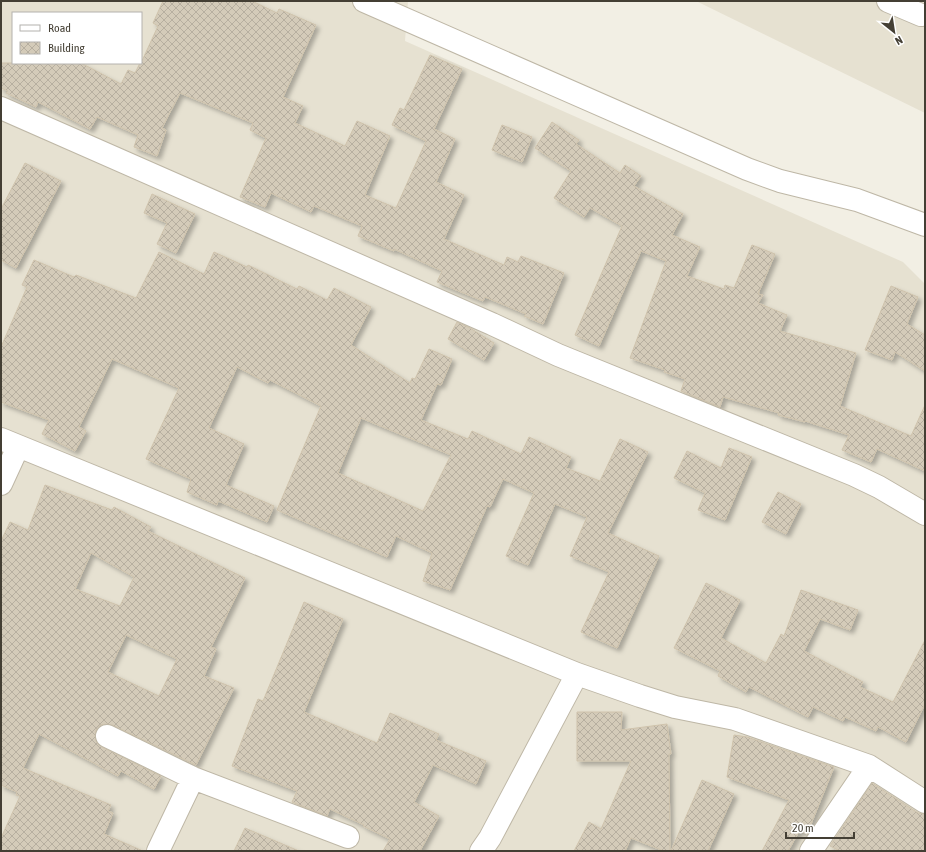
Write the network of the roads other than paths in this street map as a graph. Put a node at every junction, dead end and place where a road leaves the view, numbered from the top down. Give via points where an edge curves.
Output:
1 (364, 1) edge
2 (888, 1) edge
3 (921, 15) dead end
4 (1, 108) edge
5 (925, 225) edge
6 (10, 443) edge
7 (1, 484) edge
8 (925, 514) edge
9 (577, 674) junction
10 (107, 736) dead end
11 (869, 766) junction
12 (193, 778) junction
13 (925, 802) edge
14 (348, 837) dead end
15 (158, 851) edge
16 (481, 851) edge
17 (811, 851) edge

1 - 5 street via 747,169 780,181 857,200
2 - 3 street
4 - 8 street via 558,355 854,475
6 - 7 street
6 - 9 street
9 - 11 street via 675,707 735,719
9 - 16 street
10 - 12 street
11 - 13 street
11 - 17 street
12 - 14 street
12 - 15 street

